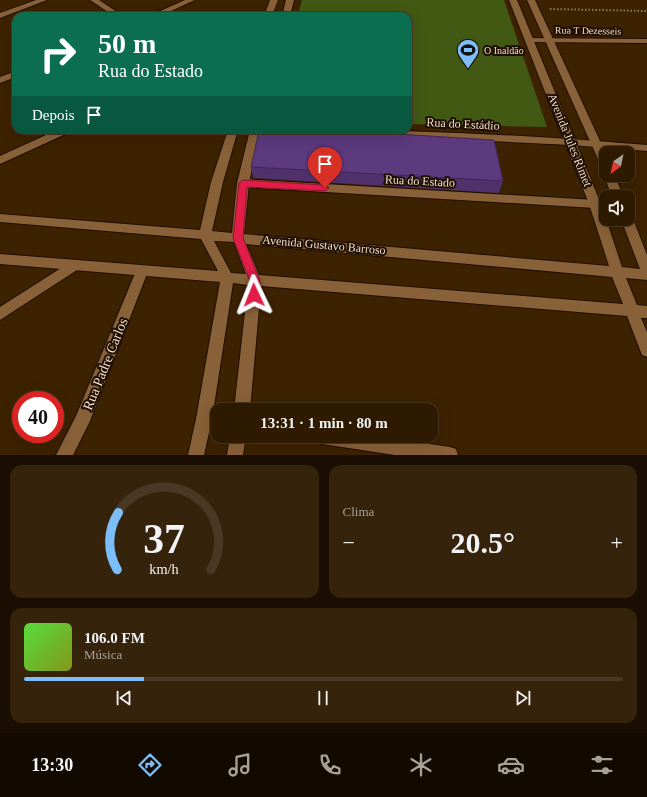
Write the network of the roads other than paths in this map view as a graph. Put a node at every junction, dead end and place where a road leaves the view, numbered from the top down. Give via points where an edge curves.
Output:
1 (43, 0) edge
2 (94, 0) edge
3 (191, 0) edge
4 (274, 0) edge
5 (290, 0) edge
6 (513, 0) edge
7 (533, 4) edge
8 (113, 12) edge
9 (162, 12) edge
10 (270, 12) edge
11 (287, 12) edge
12 (0, 16) edge
13 (529, 40) junction
14 (549, 40) junction
15 (647, 41) edge
16 (12, 76) edge
17 (545, 78) junction
18 (567, 79) junction
19 (0, 80) edge
20 (57, 134) edge
21 (232, 134) edge
22 (254, 134) edge
23 (409, 134) edge
24 (571, 142) junction
25 (597, 144) junction
26 (647, 148) edge
27 (599, 149) edge
28 (0, 160) edge
29 (243, 183) junction
30 (595, 204) junction
31 (0, 218) edge
32 (630, 226) edge
33 (205, 234) junction
34 (238, 238) junction
35 (0, 259) edge
36 (72, 266) junction
37 (142, 271) junction
38 (647, 271) edge
39 (617, 272) junction
40 (647, 275) edge
41 (227, 277) junction
42 (255, 281) junction
43 (633, 311) junction
44 (647, 312) edge
45 (0, 314) edge
46 (647, 350) edge
47 (213, 403) edge
48 (243, 403) edge
49 (210, 422) edge
50 (237, 443) edge
51 (369, 443) edge
52 (64, 455) edge
53 (196, 455) edge
54 (235, 455) edge
55 (450, 455) edge

1 - 12 street
2 - 8 street
3 - 9 street
4 - 10 street
5 - 11 street
6 - 13 street, Avenida Jules Rimet
7 - 14 street, Avenida Jules Rimet
13 - 14 street, Rua T Dezesseis
13 - 17 street, Avenida Jules Rimet
14 - 15 street, Rua T Dezesseis
14 - 18 street, Avenida Jules Rimet
16 - 19 street
17 - 18 street
17 - 24 street, Avenida Jules Rimet
18 - 25 street, Avenida Jules Rimet
20 - 28 street
21 - 33 street
22 - 29 street
23 - 24 street, Rua do Estádio
24 - 25 street, Rua do Estádio
24 - 30 street, Avenida Jules Rimet
25 - 26 street, Rua do Estádio
25 - 27 street, Avenida Jules Rimet
29 - 30 street, Rua do Estado
29 - 34 street
30 - 39 street, Avenida Jules Rimet
31 - 33 street, Avenida Gustavo Barroso
32 - 38 street
33 - 34 street, Avenida Gustavo Barroso
33 - 41 street
34 - 39 street, Avenida Gustavo Barroso
34 - 42 street
35 - 36 street
36 - 37 street
36 - 45 street
37 - 41 street
37 - 52 street, Rua Padre Carlos via 82,421
39 - 40 street, Avenida Gustavo Barroso
39 - 43 street, Avenida Jules Rimet
41 - 42 street
41 - 47 street
42 - 43 street
42 - 48 street
43 - 44 street
43 - 46 street, Avenida Jules Rimet
49 - 53 street
50 - 54 street
51 - 55 street

